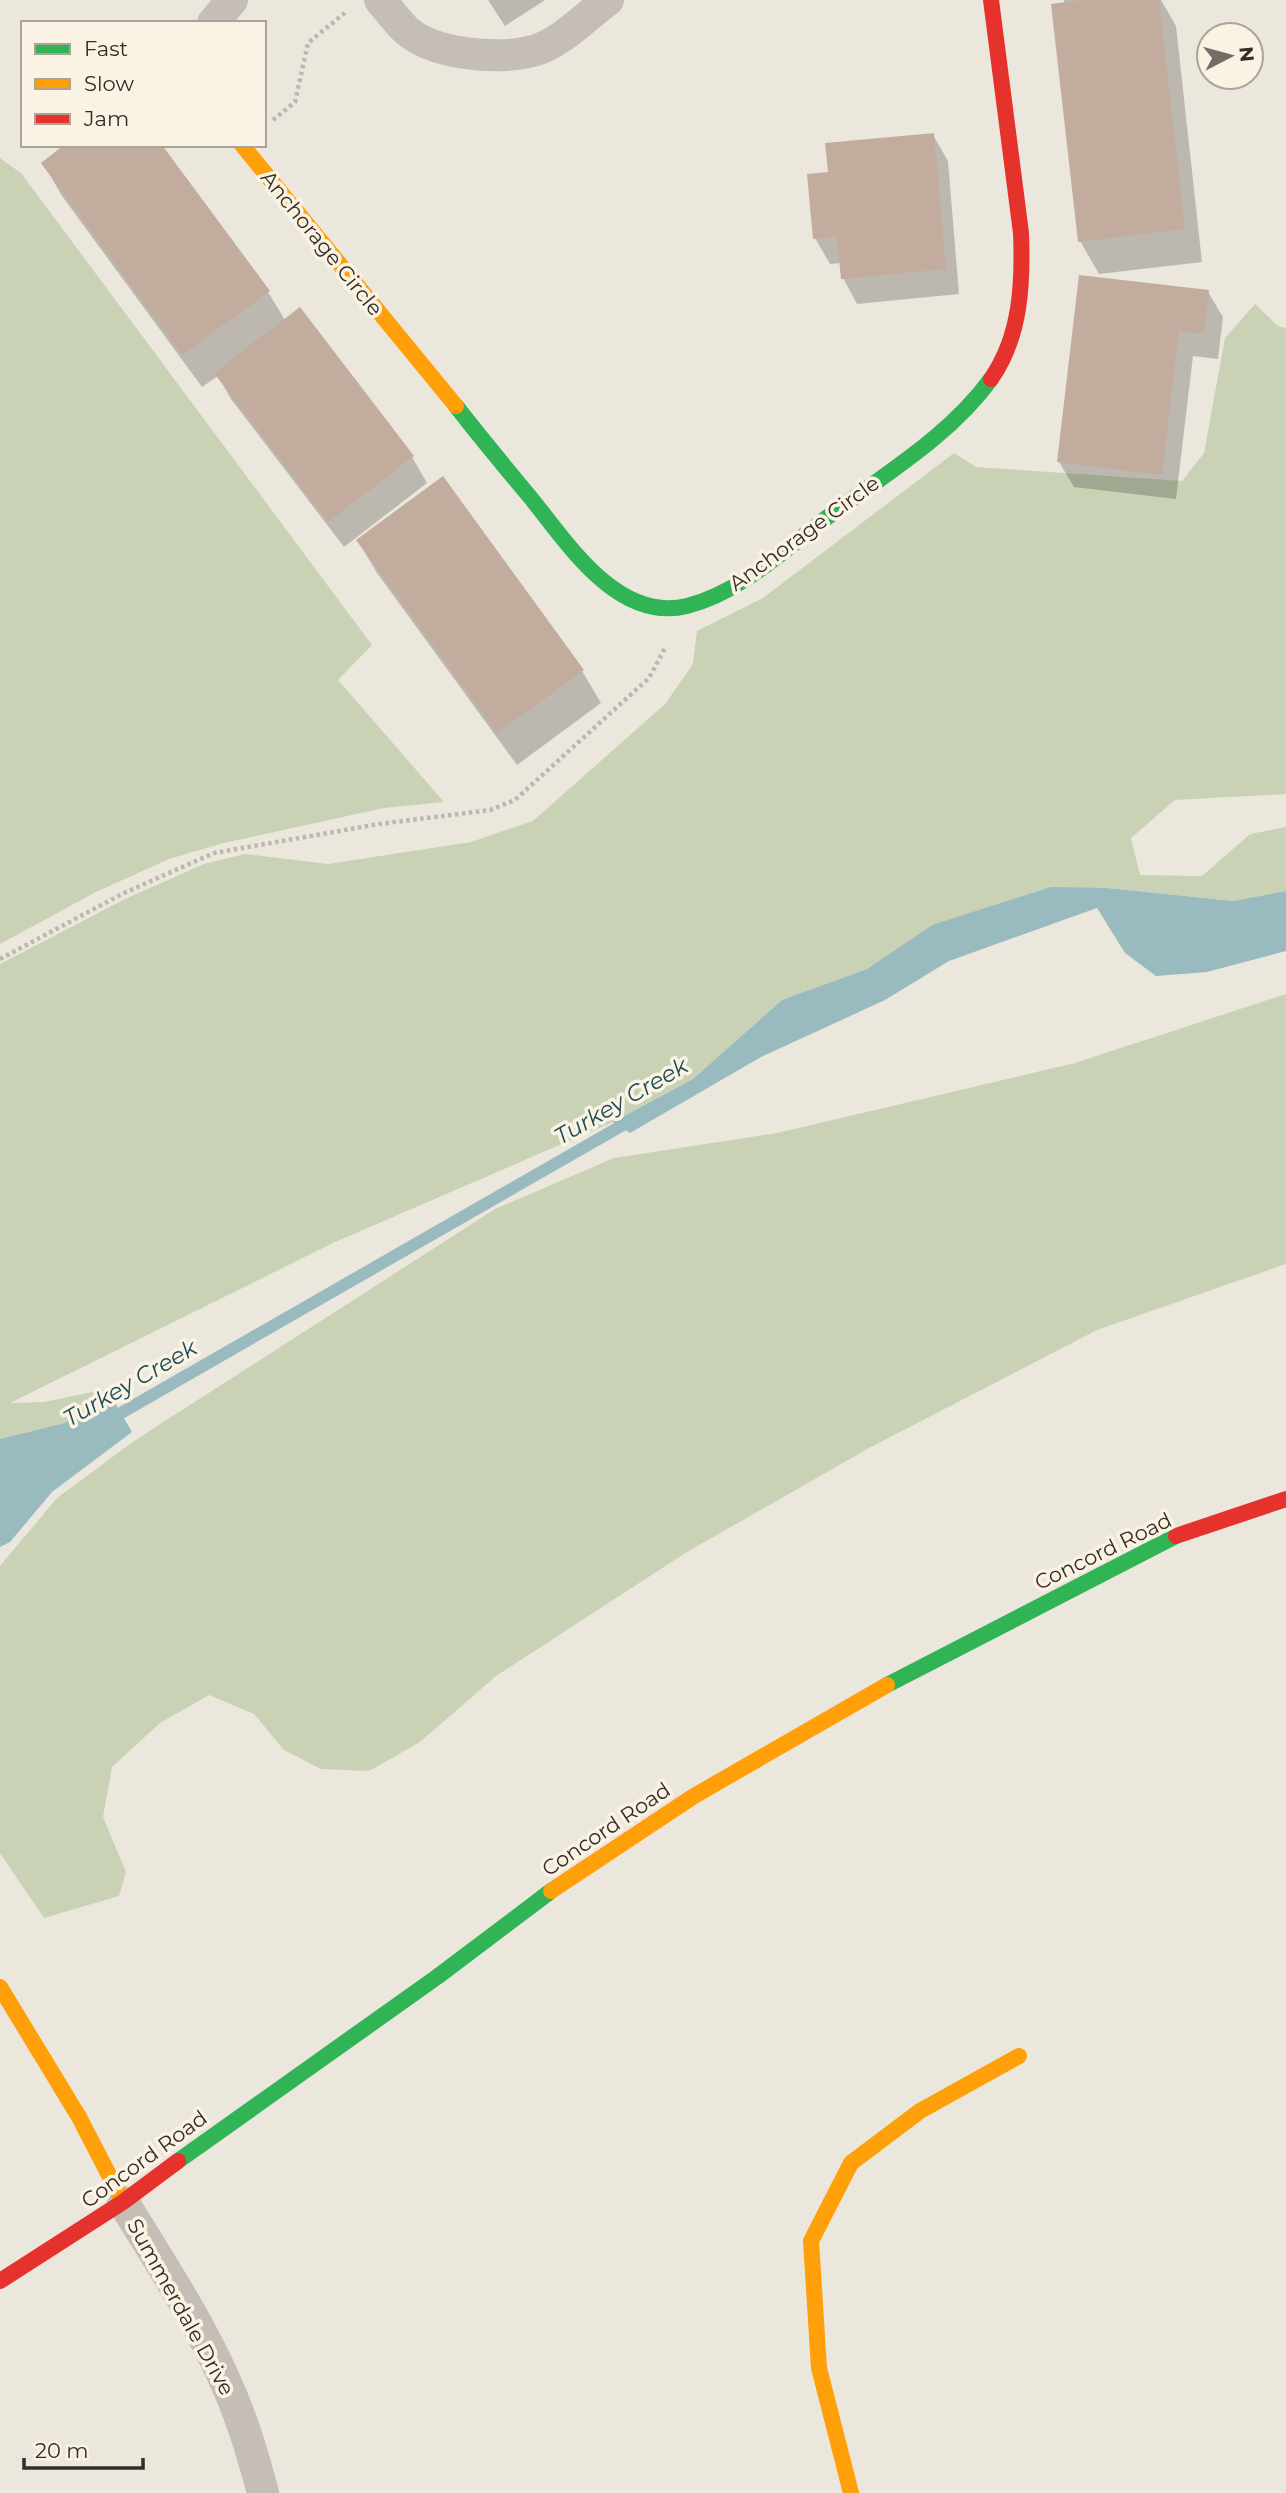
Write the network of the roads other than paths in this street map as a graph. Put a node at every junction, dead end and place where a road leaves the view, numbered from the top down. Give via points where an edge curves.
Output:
1 (232, 0) edge
2 (380, 0) edge
3 (608, 0) edge
4 (991, 0) edge
5 (215, 21) edge
6 (244, 147) edge
7 (1286, 1499) edge
8 (0, 1987) edge
9 (1019, 2056) dead end
10 (123, 2202) junction
11 (0, 2281) edge
12 (263, 2493) edge
13 (851, 2493) edge

1 - 5 street
2 - 3 street via 406,30 436,46 493,55 534,51
4 - 6 street, Anchorage Circle via 1022,246 1017,312 1005,354 986,385 946,428 723,594 670,610 650,609 622,596 583,562
7 - 10 street, Concord Road via 1174,1537 925,1663 694,1796 532,1904 437,1978
8 - 10 street via 79,2118
9 - 13 street via 920,2110 851,2163 811,2241 819,2368
10 - 11 street, Concord Road
10 - 12 street, Summerdale Drive via 215,2364 243,2424

